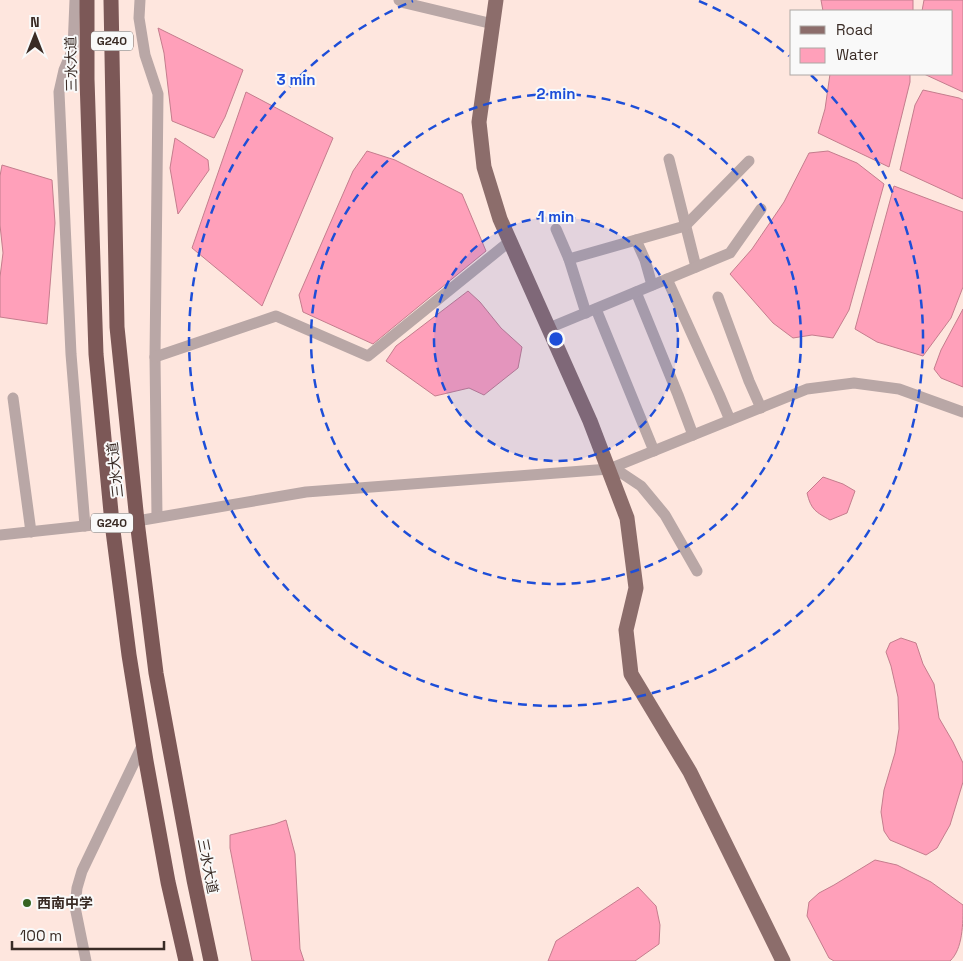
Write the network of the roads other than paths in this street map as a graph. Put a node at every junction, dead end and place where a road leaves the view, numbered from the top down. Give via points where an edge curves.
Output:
1 (74, 0) edge
2 (86, 0) edge
3 (111, 0) edge
4 (140, 0) edge
5 (399, 0) edge
6 (496, 0) edge
7 (493, 24) junction
8 (669, 159) dead end
9 (749, 161) dead end
10 (762, 208) dead end
11 (686, 226) junction
12 (556, 229) dead end
13 (636, 240) junction
14 (510, 241) junction
15 (569, 259) junction
16 (696, 267) junction
17 (667, 279) junction
18 (652, 285) junction
19 (636, 292) junction
20 (718, 297) dead end
21 (591, 311) junction
22 (549, 328) junction
23 (155, 357) junction
24 (13, 398) dead end
25 (760, 408) junction
26 (963, 412) edge
27 (730, 420) junction
28 (693, 435) junction
29 (654, 451) junction
30 (611, 469) junction
31 (157, 518) junction
32 (136, 521) junction
33 (112, 523) junction
34 (85, 526) junction
35 (31, 532) junction
36 (0, 535) edge
37 (697, 571) dead end
38 (143, 744) junction
39 (86, 961) edge
40 (186, 961) edge
41 (211, 961) edge
42 (782, 961) edge

1 - 34 street via 73,49 59,92 72,363
2 - 33 highway, 三水大道 / G240 via 96,354
3 - 32 highway, 三水大道 / G240 via 117,327
4 - 23 street via 139,18 145,55 158,94
5 - 7 street
6 - 7 main road
7 - 14 main road via 479,122 484,167
8 - 11 street
9 - 11 street
10 - 16 street via 730,253
11 - 13 street
11 - 16 street
12 - 15 street
13 - 15 street
13 - 18 street
14 - 22 main road
14 - 23 street via 368,356 276,316
15 - 21 street
16 - 17 street
17 - 18 street
17 - 27 street
18 - 19 street
19 - 21 street
19 - 28 street
20 - 25 street
21 - 22 street
21 - 29 street
22 - 30 main road
23 - 31 street
24 - 35 street
25 - 26 street via 807,389 854,383 899,389
25 - 27 street
27 - 28 street
28 - 29 street
29 - 30 street
30 - 31 street via 306,492
30 - 37 street via 641,486 665,515
30 - 42 main road via 627,518 636,588 626,630 631,674 690,772
31 - 32 street
32 - 41 highway, 三水大道 / G240 via 156,673
33 - 34 street
33 - 38 highway, 三水大道 / G240
34 - 35 street
35 - 36 street
38 - 39 street via 82,871 77,888 75,907
38 - 40 highway, 三水大道 / G240

